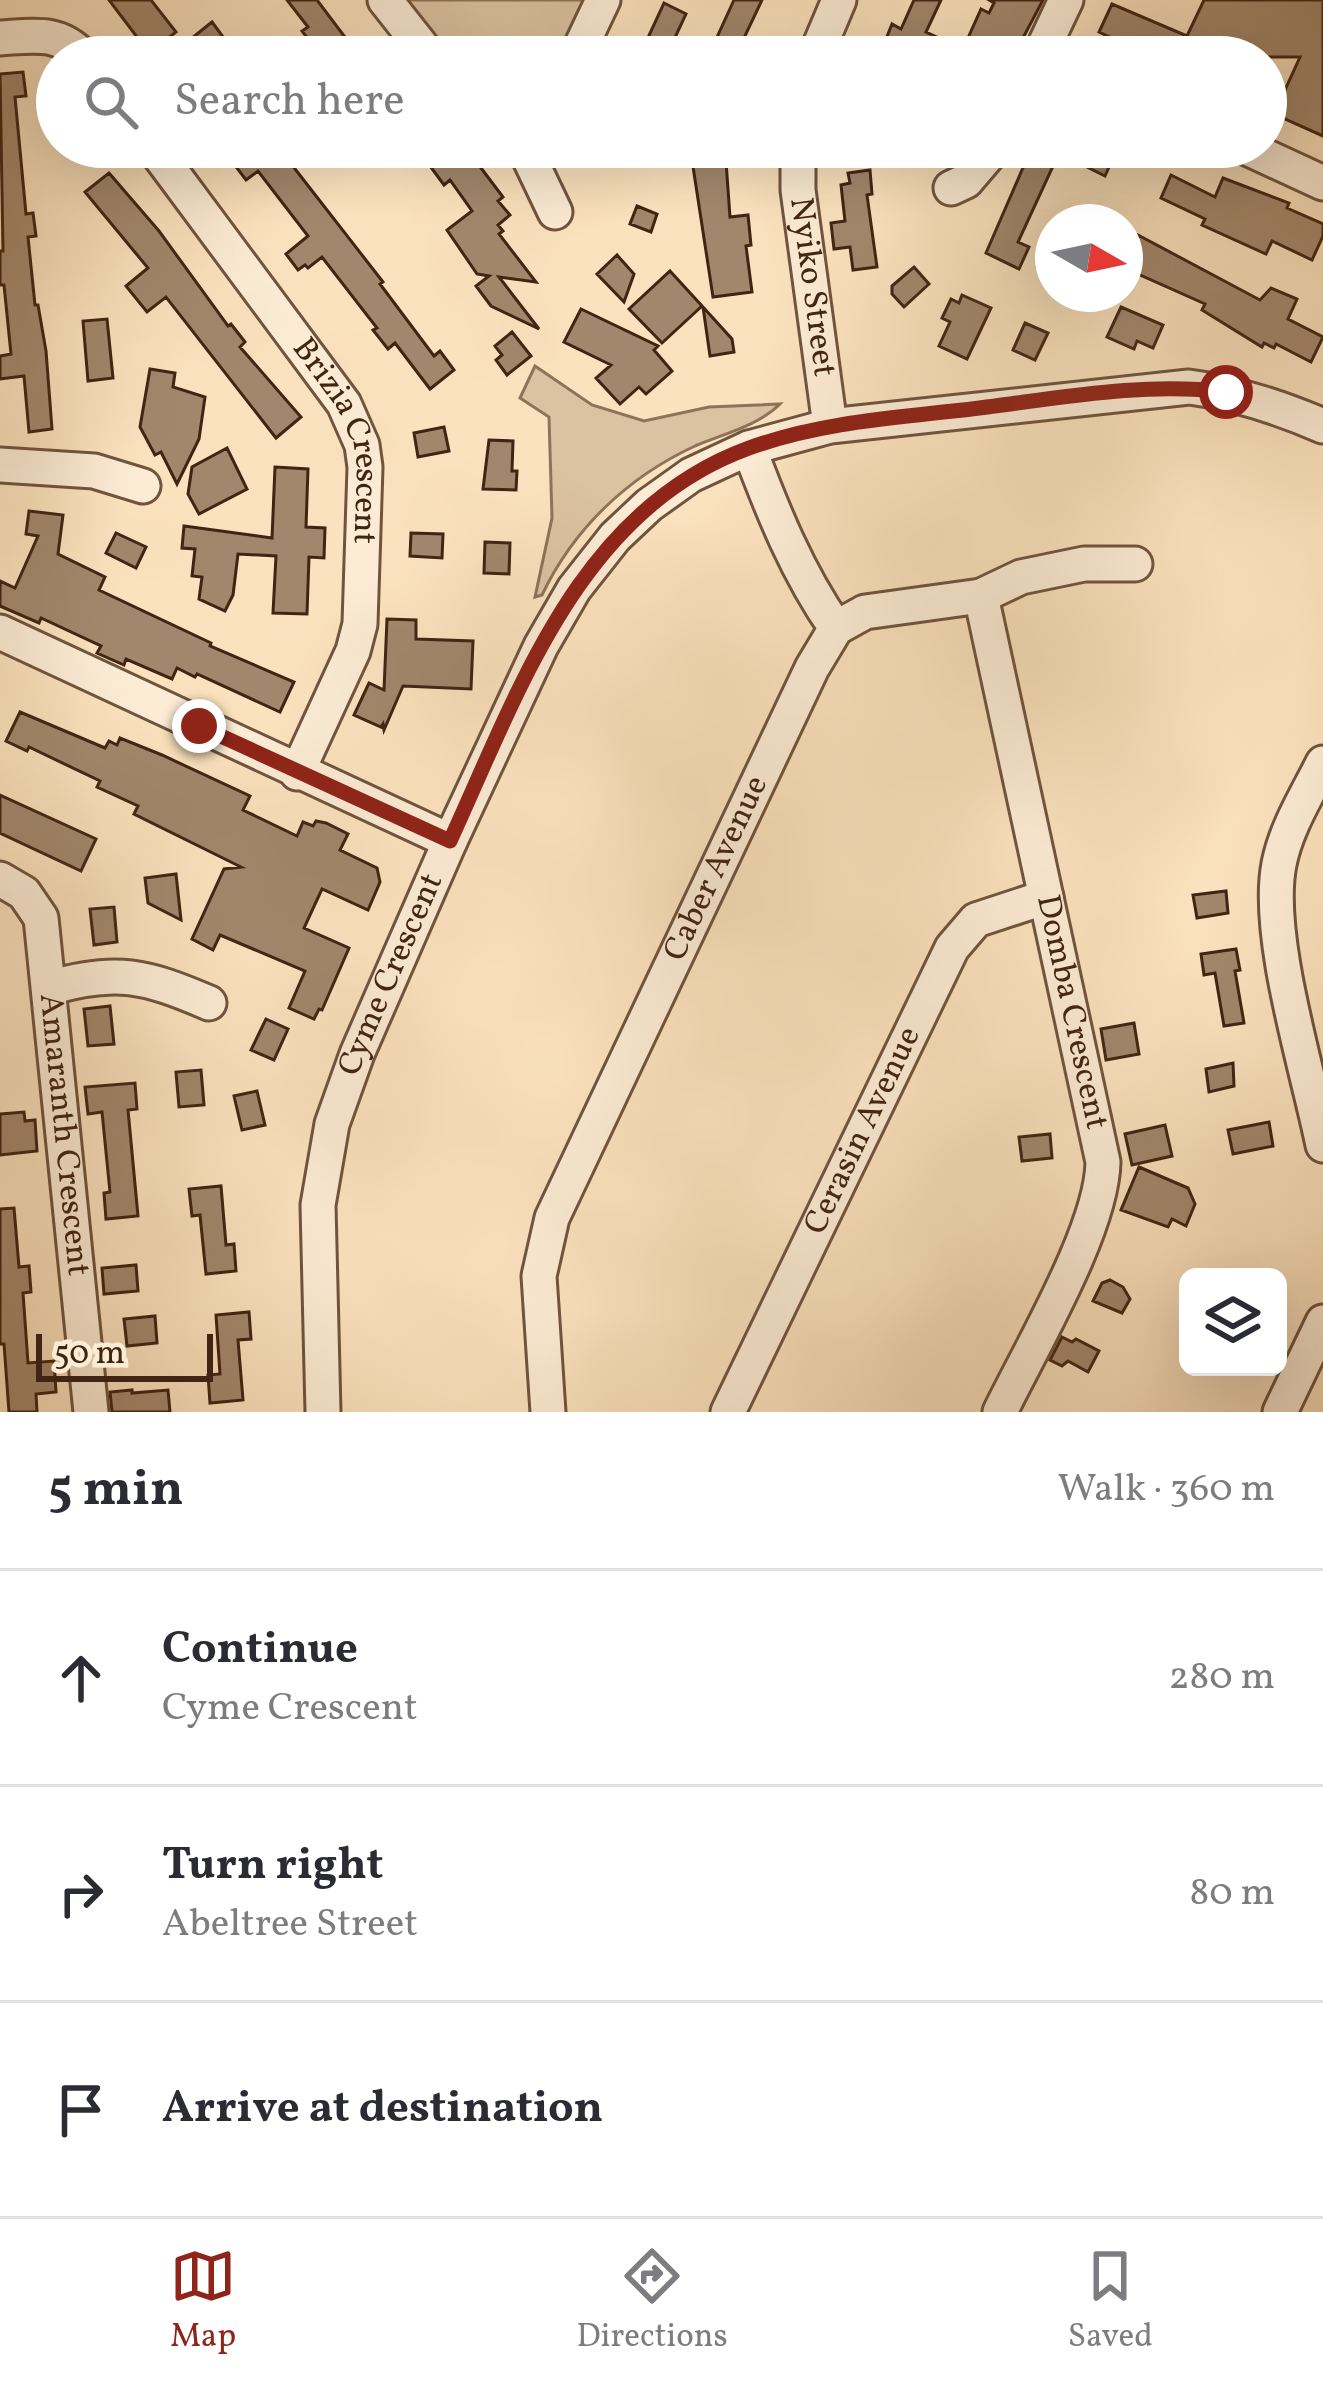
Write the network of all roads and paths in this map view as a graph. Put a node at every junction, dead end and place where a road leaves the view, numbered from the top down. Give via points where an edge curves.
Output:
1 (385, 0) edge
2 (603, 0) edge
3 (839, 0) edge
4 (1066, 0) edge
5 (413, 36) edge
6 (587, 36) edge
7 (824, 36) edge
8 (1052, 36) edge
9 (36, 37) edge
10 (0, 38) edge
11 (1287, 167) edge
12 (169, 168) edge
13 (534, 168) edge
14 (798, 168) edge
15 (977, 168) edge
16 (1323, 184) edge
17 (951, 188) dead end
18 (555, 212) dead end
19 (830, 426) junction
20 (1323, 426) edge
21 (749, 448) junction
22 (0, 465) edge
23 (143, 486) dead end
24 (1135, 564) dead end
25 (981, 596) junction
26 (836, 628) junction
27 (0, 632) edge
28 (1323, 763) edge
29 (297, 773) junction
30 (450, 841) junction
31 (0, 879) edge
32 (1046, 897) junction
33 (49, 988) junction
34 (209, 1003) dead end
35 (1321, 1126) edge
36 (1323, 1322) edge
37 (1315, 1362) edge
38 (91, 1412) edge
39 (323, 1412) edge
40 (548, 1412) edge
41 (728, 1412) edge
42 (1000, 1412) edge
43 (1280, 1412) edge

1 - 5 street
2 - 6 street
3 - 7 street
4 - 8 street
9 - 10 street
11 - 16 street
12 - 29 street, Brizia Crescent via 344,404 362,445 357,638
13 - 18 street
14 - 19 street, Nyiko Street
15 - 17 street
19 - 20 street, Cyme Crescent via 1190,387 1278,406
19 - 21 street, Cyme Crescent
21 - 26 street via 792,556
21 - 30 street, Cyme Crescent via 649,505 574,589
22 - 23 street via 94,471
24 - 25 street via 1021,577
25 - 26 street via 865,612
25 - 32 street, Domba Crescent
26 - 40 street, Caber Avenue via 552,1218 539,1276
27 - 29 street
28 - 35 street via 1287,838 1276,893
29 - 30 street
30 - 39 street, Cyme Crescent via 332,1124 317,1223
31 - 33 street, Amaranth Crescent via 24,893 40,918
32 - 41 street, Cerasin Avenue via 976,920 952,948
32 - 42 street, Domba Crescent via 1102,1181 1091,1222
33 - 34 street via 121,974
33 - 38 street, Amaranth Crescent
36 - 37 street
37 - 43 street

